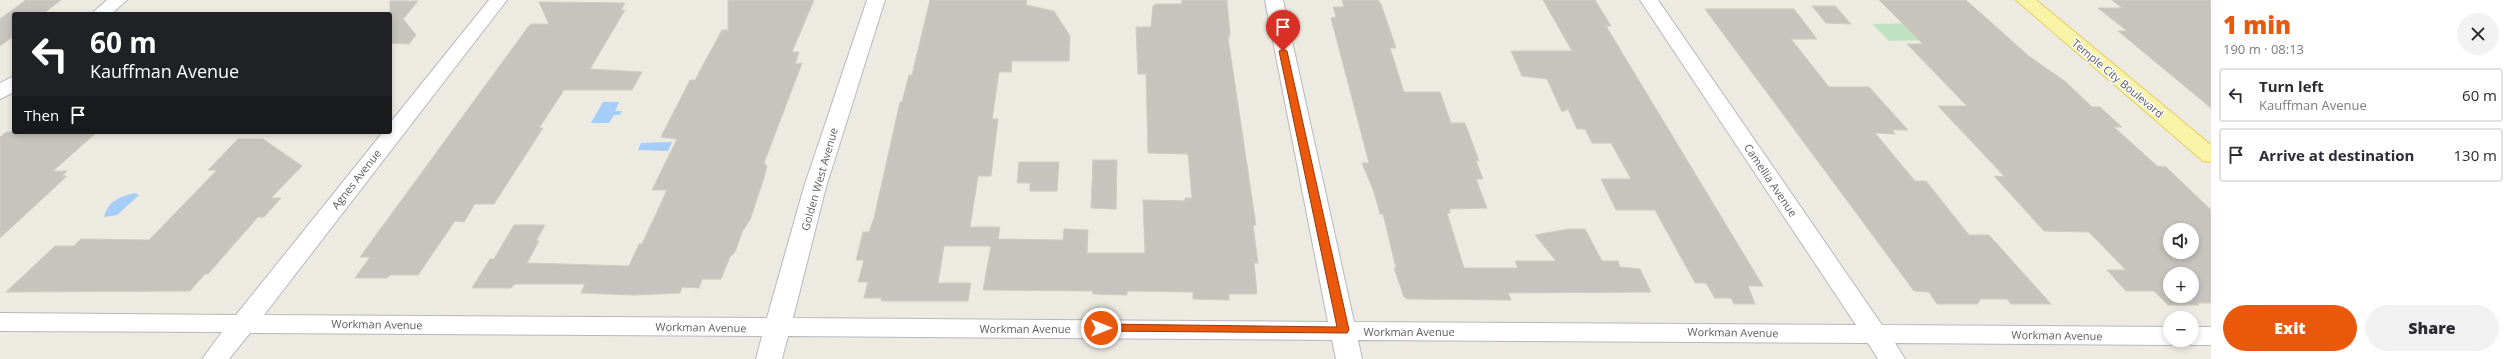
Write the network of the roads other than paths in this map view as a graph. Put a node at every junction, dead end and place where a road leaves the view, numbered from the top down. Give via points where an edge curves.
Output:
1 (118, 0) edge
2 (498, 0) edge
3 (876, 0) edge
4 (1274, 0) edge
5 (1650, 0) edge
6 (2026, 0) edge
7 (103, 12) edge
8 (12, 84) edge
9 (0, 93) edge
10 (2211, 156) edge
11 (0, 322) edge
12 (243, 323) junction
13 (778, 328) junction
14 (1343, 330) junction
15 (1875, 334) junction
16 (2163, 336) edge
17 (2199, 336) edge
18 (2211, 336) edge
19 (215, 359) edge
20 (768, 359) edge
21 (1349, 359) edge
22 (1892, 359) edge

1 - 7 street
2 - 12 street, Agnes Avenue
3 - 13 street, Golden West Avenue via 815,187
4 - 14 street
5 - 15 street, Camellia Avenue
6 - 10 main road, Temple City Boulevard
8 - 9 street
11 - 12 street, Workman Avenue
12 - 13 street, Workman Avenue
12 - 19 street, Agnes Avenue
13 - 14 street, Workman Avenue
13 - 20 street, Golden West Avenue
14 - 15 street, Workman Avenue
14 - 21 street
15 - 16 street, Workman Avenue
15 - 22 street, Camellia Avenue
17 - 18 street

